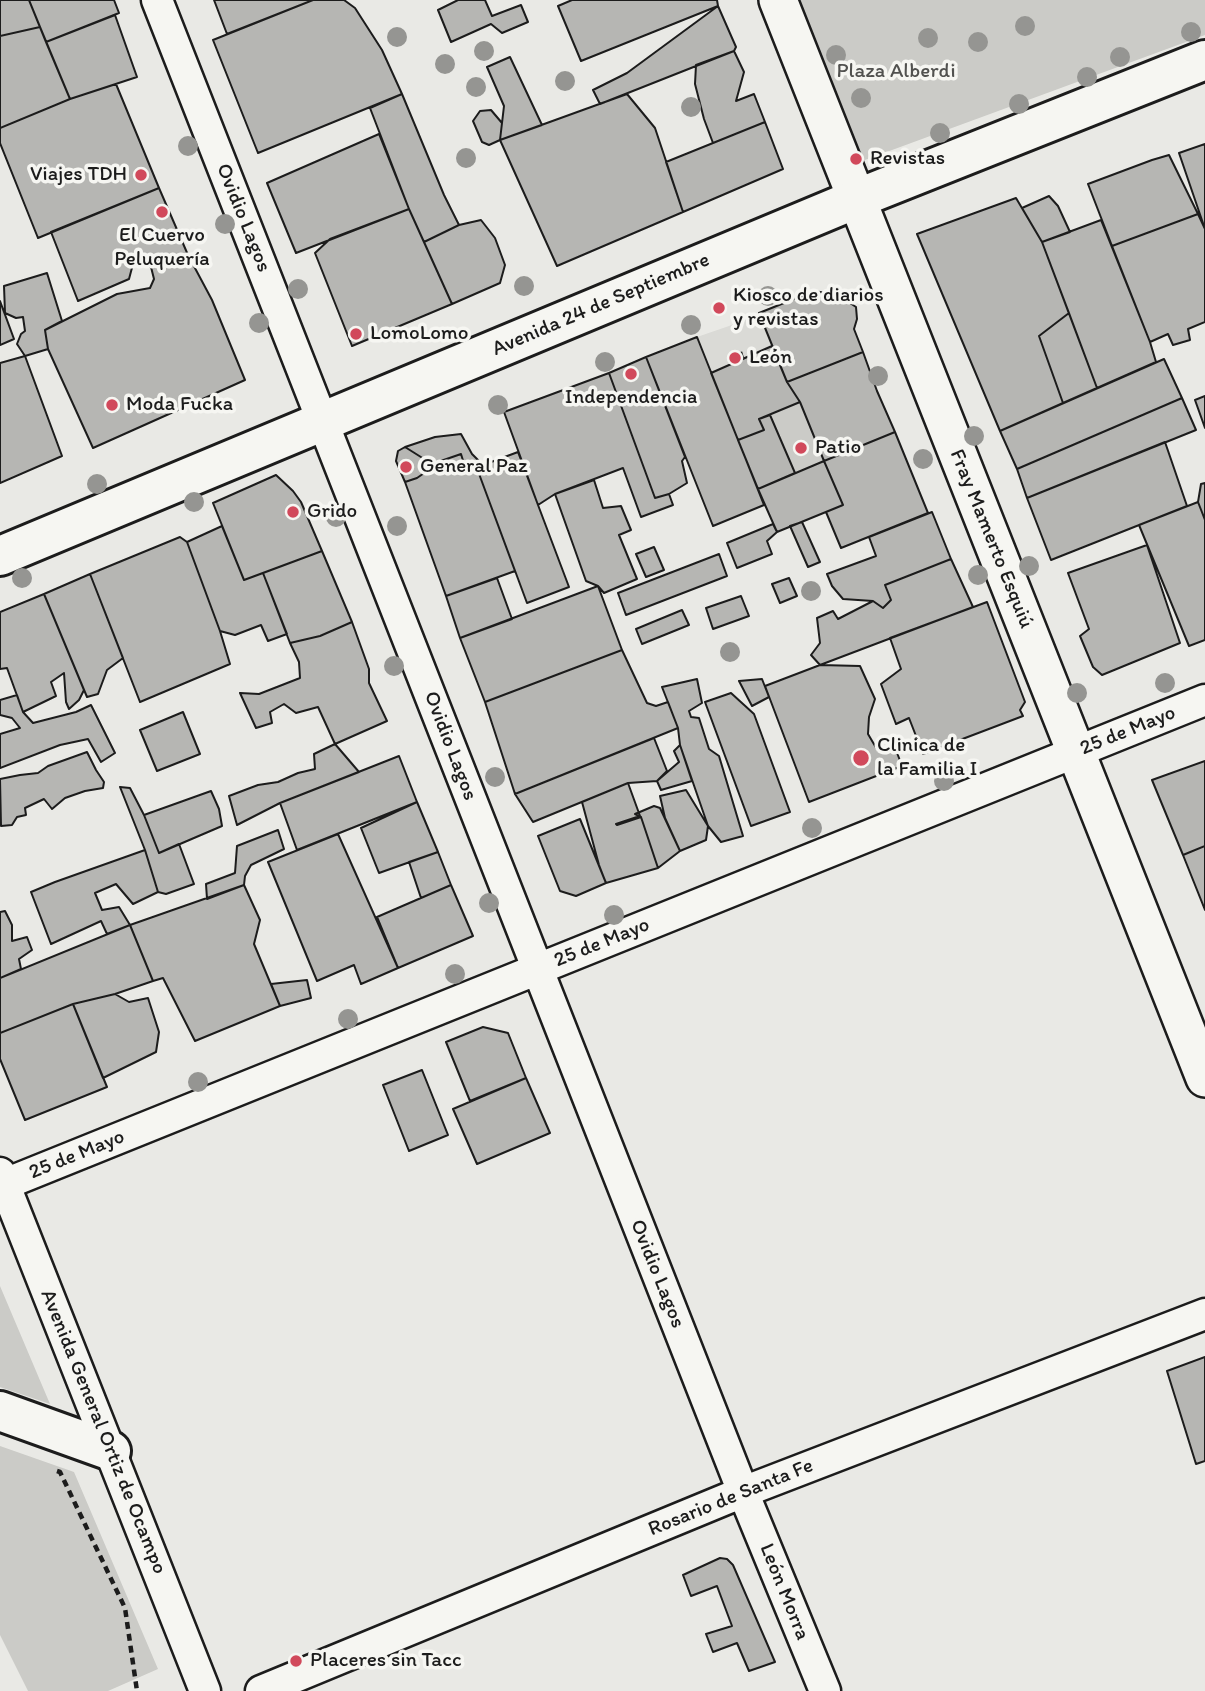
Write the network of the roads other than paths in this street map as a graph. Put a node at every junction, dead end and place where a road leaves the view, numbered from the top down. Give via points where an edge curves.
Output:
1 (157, 0) edge
2 (778, 0) edge
3 (1205, 60) edge
4 (856, 198) junction
5 (323, 421) junction
6 (0, 556) edge
7 (1205, 700) edge
8 (1076, 752) junction
9 (537, 970) junction
10 (1205, 1079) edge
11 (2, 1181) edge
12 (1205, 1314) edge
13 (0, 1411) edge
14 (111, 1451) junction
15 (743, 1492) junction
16 (205, 1691) edge
17 (261, 1691) edge
18 (825, 1691) edge

1 - 5 street, Ovidio Lagos
2 - 4 street, Fray Mamerto Esquiú
3 - 4 main road, Avenida 24 de Septiembre
4 - 5 main road, Avenida 24 de Septiembre
4 - 8 street, Fray Mamerto Esquiú
5 - 6 main road, Avenida 24 de Septiembre
5 - 9 street, Ovidio Lagos
7 - 8 street, 25 de Mayo
8 - 9 street, 25 de Mayo
8 - 10 street, Fray Mamerto Esquiú
9 - 11 street, 25 de Mayo
9 - 15 street, Ovidio Lagos
11 - 14 street, Avenida General Ortiz de Ocampo
12 - 15 street, Rosario de Santa Fe
13 - 14 main road
14 - 16 street, Avenida General Ortiz de Ocampo
15 - 17 street, Rosario de Santa Fe
15 - 18 street, León Morra

